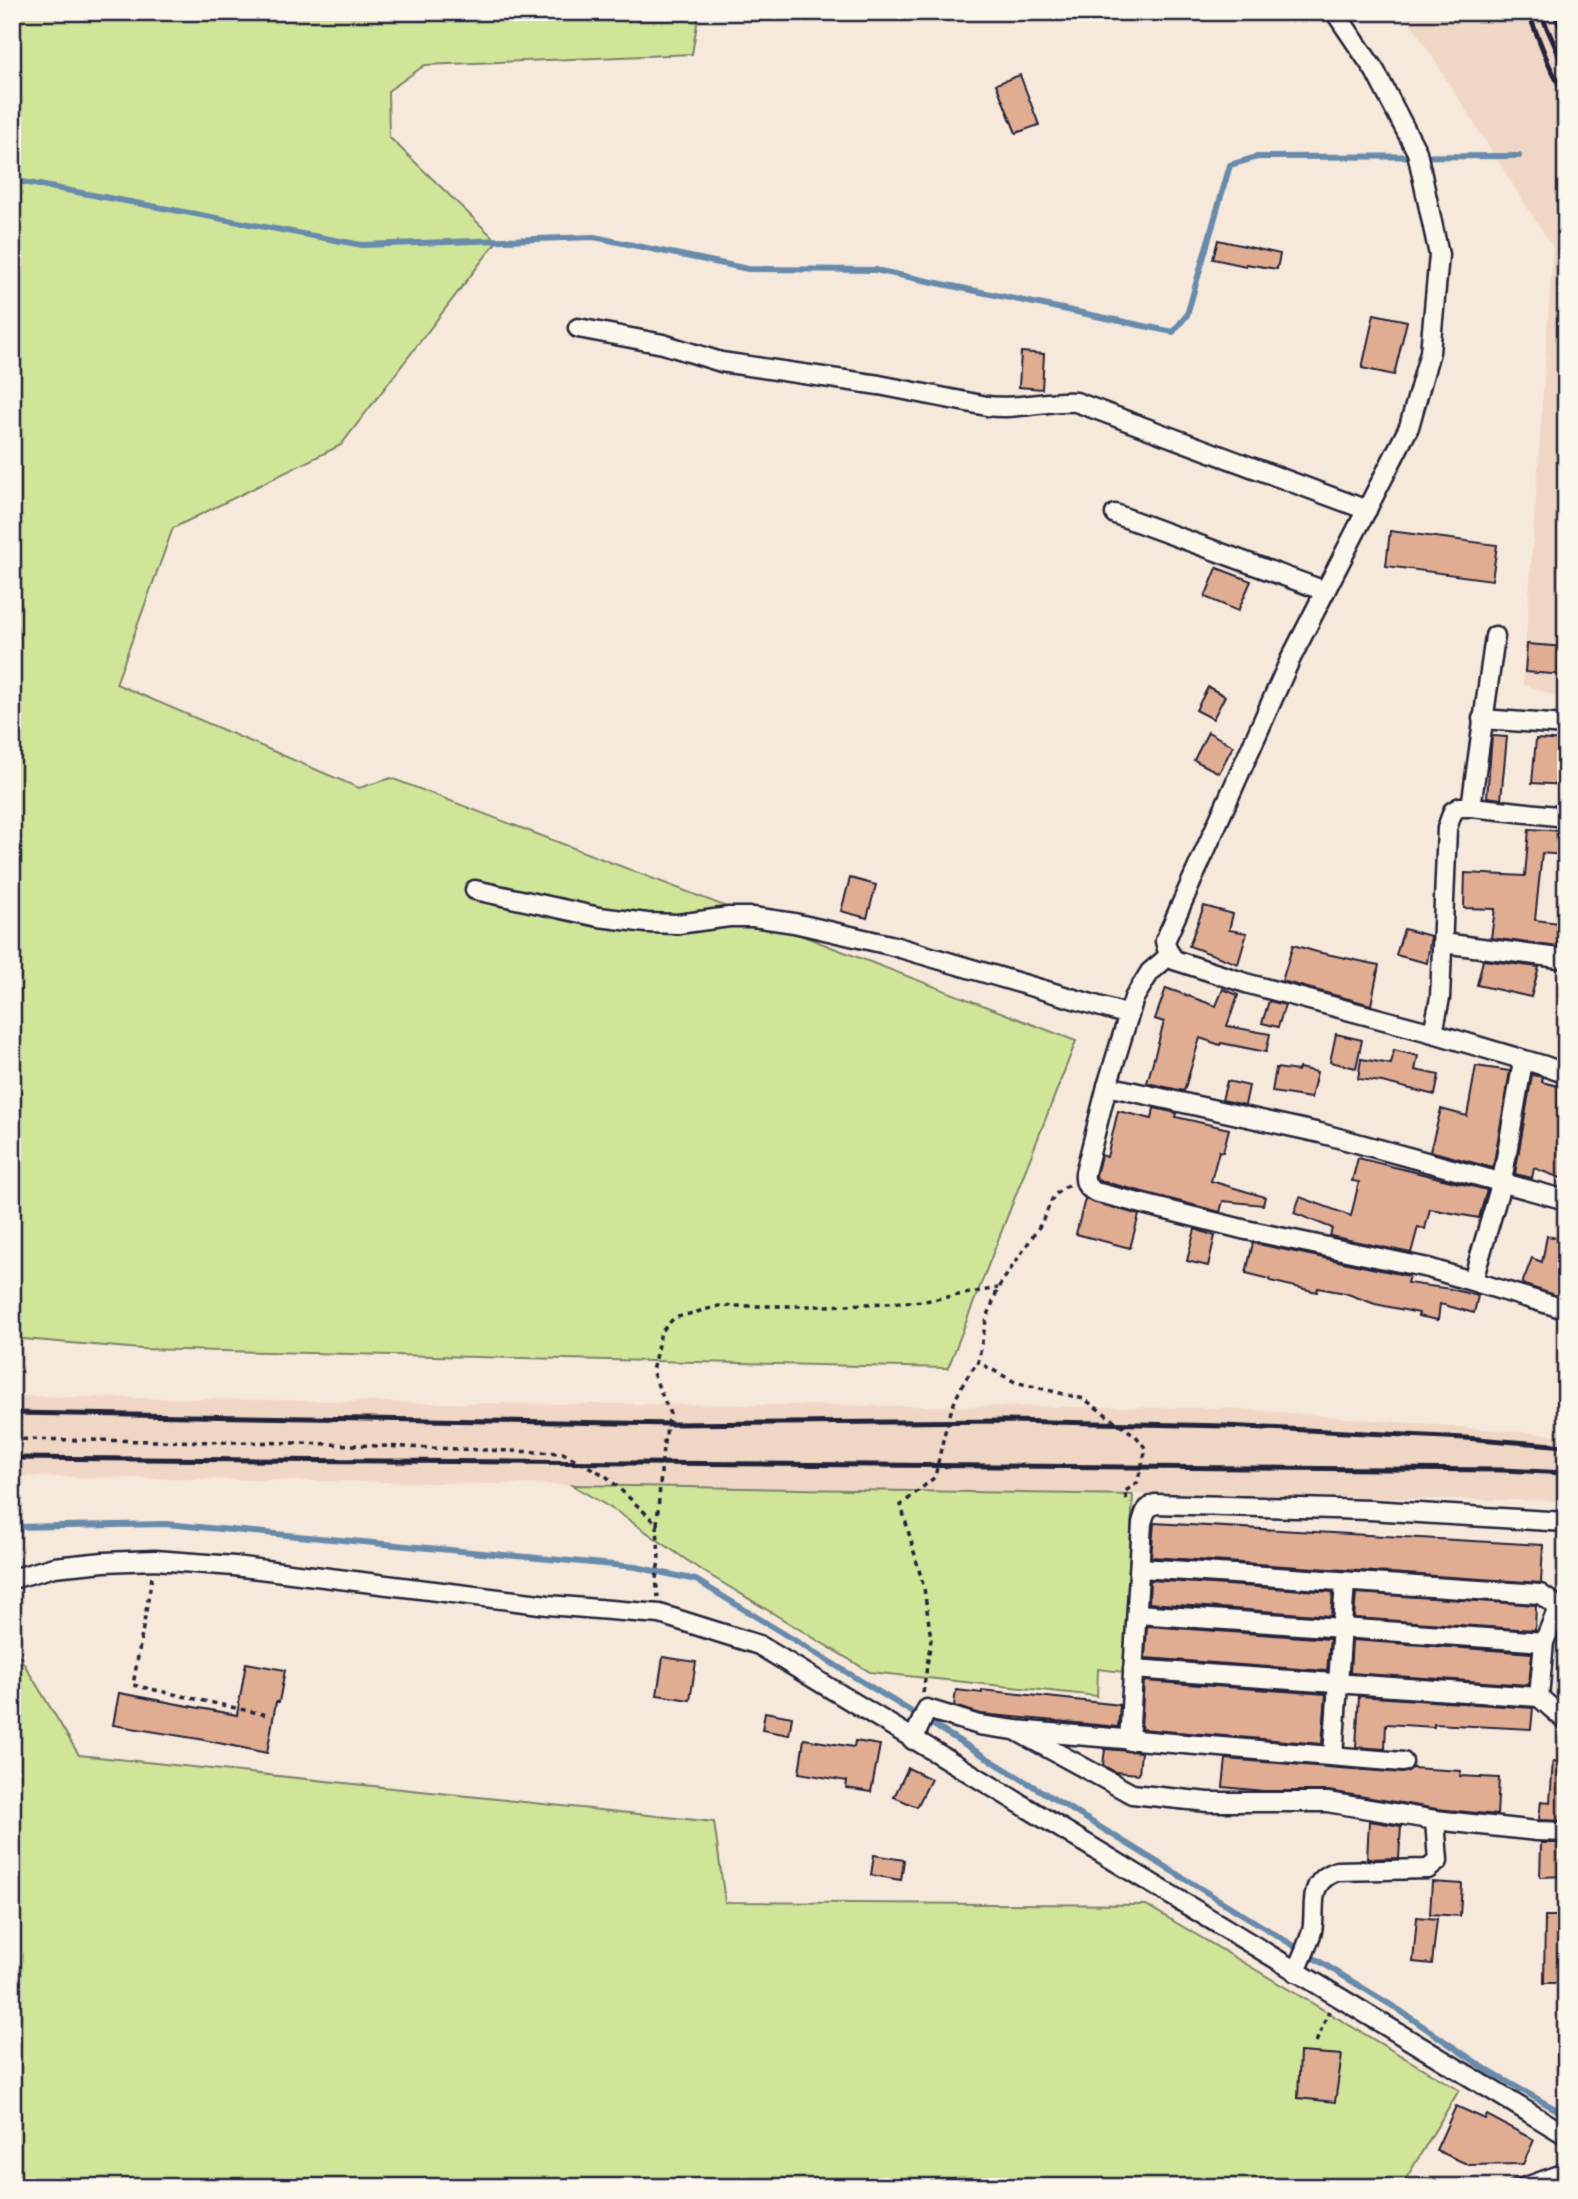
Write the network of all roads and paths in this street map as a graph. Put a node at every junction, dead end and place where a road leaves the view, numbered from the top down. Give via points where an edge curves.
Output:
1 (1335, 12) edge
2 (578, 328) dead end
3 (1367, 510) junction
4 (1115, 514) dead end
5 (1325, 591) junction
6 (1495, 636) dead end
7 (1482, 719) junction
8 (1566, 725) edge
9 (1471, 807) junction
10 (1566, 817) edge
11 (475, 890) dead end
12 (1443, 943) junction
13 (1170, 954) junction
14 (1566, 959) edge
15 (1129, 1015) junction
16 (1433, 1033) junction
17 (1522, 1061) junction
18 (1566, 1074) edge
19 (1107, 1086) junction
20 (1085, 1173) junction
21 (1502, 1181) junction
22 (1566, 1200) edge
23 (1473, 1280) junction
24 (998, 1288) junction
25 (1558, 1307) dead end
26 (978, 1362) junction
27 (12, 1439) edge
28 (1144, 1517) junction
29 (1566, 1522) edge
30 (657, 1524) junction
31 (155, 1560) junction
32 (1140, 1568) junction
33 (12, 1579) edge
34 (656, 1579) dead end
35 (1345, 1582) junction
36 (1562, 1609) edge
37 (1137, 1614) junction
38 (1342, 1628) junction
39 (1544, 1643) junction
40 (1133, 1669) junction
41 (1338, 1683) junction
42 (1539, 1697) junction
43 (925, 1712) junction
44 (267, 1715) dead end
45 (1566, 1721) edge
46 (1016, 1730) junction
47 (913, 1740) junction
48 (1129, 1741) junction
49 (1333, 1756) junction
50 (1403, 1762) dead end
51 (1435, 1820) junction
52 (1566, 1832) edge
53 (1296, 1972) junction
54 (1336, 1996) junction
55 (1316, 2042) dead end
56 (1566, 2135) edge
57 (1566, 2168) edge
58 (1512, 2187) edge

1 - 3 street via 1375,71 1418,159 1438,255 1430,352 1409,427
2 - 3 street via 663,344 720,362 1000,408 1076,402
3 - 5 street
4 - 5 street
5 - 13 street via 1166,941
6 - 7 street
7 - 8 street
7 - 9 street
9 - 10 street
9 - 12 street via 1460,807 1449,818
11 - 15 street via 648,923 753,917 794,923 890,945
12 - 14 street
12 - 16 street
13 - 15 street via 1150,972
13 - 16 street via 1174,960 1249,984
15 - 19 street
16 - 17 street
17 - 18 street
17 - 21 street
19 - 20 street
19 - 21 street via 1320,1133
20 - 23 street via 1084,1181 1095,1192
20 - 24 path via 1054,1195 1041,1224
21 - 22 street
21 - 23 street
23 - 25 street
24 - 26 path
24 - 30 path via 925,1301 719,1306 674,1318 661,1332 652,1371 670,1414
26 - 28 path via 1015,1382 1084,1399 1136,1436 1146,1449 1137,1483 1124,1492 1126,1501
26 - 43 path via 956,1396 940,1443 935,1477 901,1505 932,1639 922,1691
27 - 30 path via 563,1453 606,1476
28 - 29 street via 1156,1504
28 - 32 street
30 - 34 path
31 - 33 street via 54,1567
31 - 44 path via 133,1685
31 - 47 street via 660,1614 759,1645
32 - 35 street
32 - 37 street
35 - 36 street via 1540,1594
35 - 38 street
36 - 39 street
37 - 38 street
37 - 40 street
38 - 39 street
38 - 41 street
39 - 42 street
40 - 41 street
40 - 48 street
41 - 42 street
41 - 49 street
42 - 45 street
43 - 46 street
43 - 47 street
46 - 48 street
46 - 51 street via 1132,1794 1208,1801 1327,1802
47 - 53 street
48 - 49 street
49 - 50 street
51 - 52 street
51 - 53 street via 1438,1861 1428,1870 1337,1871 1317,1885 1309,1940
53 - 54 street
54 - 55 path
54 - 56 street
57 - 58 lane

